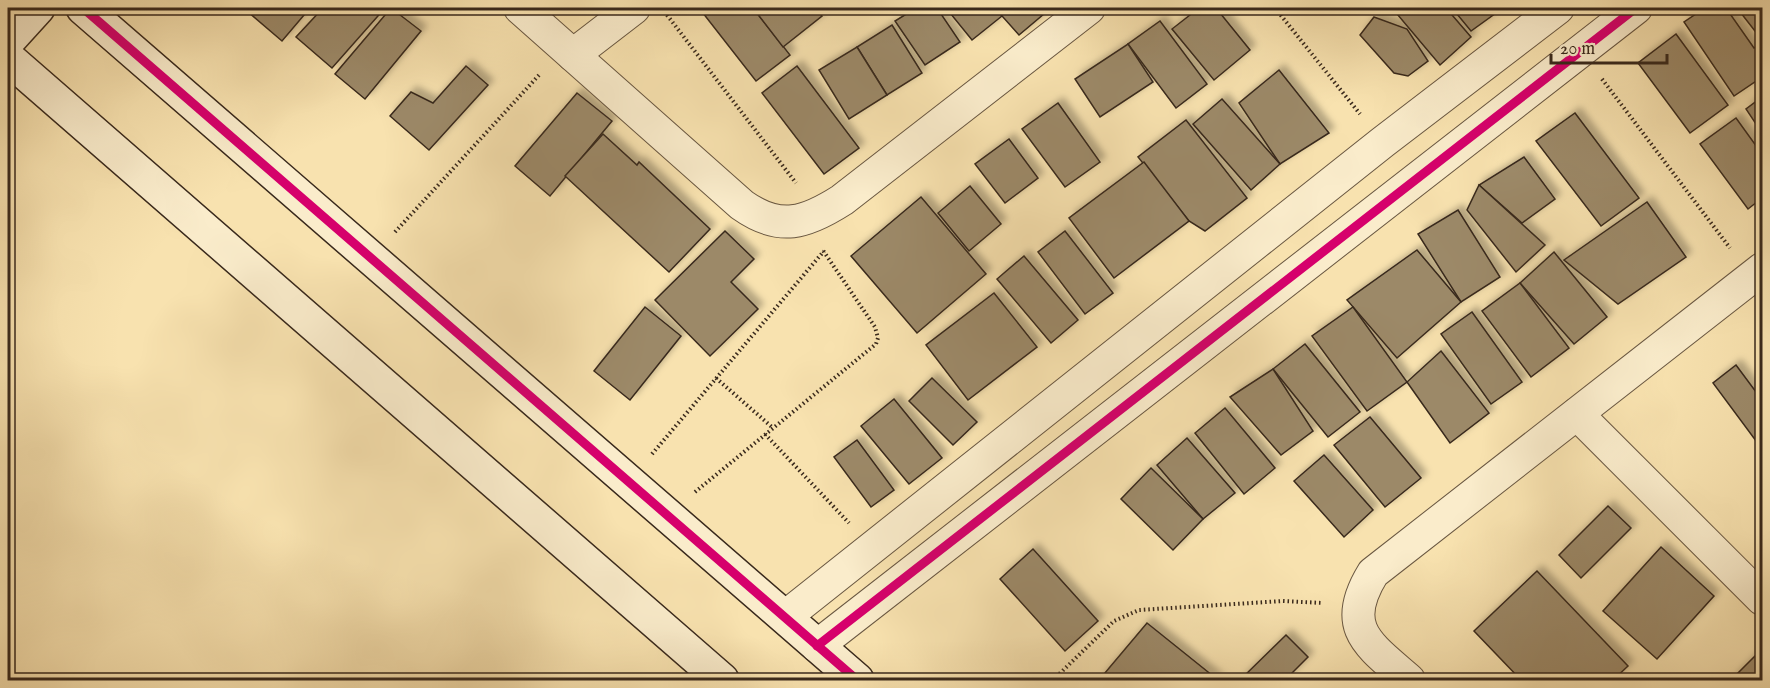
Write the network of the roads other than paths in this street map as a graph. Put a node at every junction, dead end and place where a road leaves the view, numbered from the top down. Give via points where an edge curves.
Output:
1 (38, 8) edge
2 (83, 8) edge
3 (520, 8) edge
4 (634, 8) edge
5 (1089, 8) edge
6 (1558, 8) edge
7 (1636, 8) edge
8 (8, 41) edge
9 (569, 51) junction
10 (8, 58) edge
11 (1757, 273) edge
12 (1577, 414) junction
13 (1762, 599) edge
14 (785, 618) junction
15 (817, 646) junction
16 (722, 681) edge
17 (857, 681) edge
18 (1409, 681) edge

1 - 8 street
2 - 14 street
3 - 9 street
4 - 9 street
5 - 9 street via 842,200 811,218 779,222 758,216
6 - 14 street via 1383,142
7 - 15 street
10 - 16 street
11 - 12 street
12 - 13 street
12 - 18 street via 1373,573 1359,595 1358,621 1369,645
14 - 15 street
15 - 17 street

